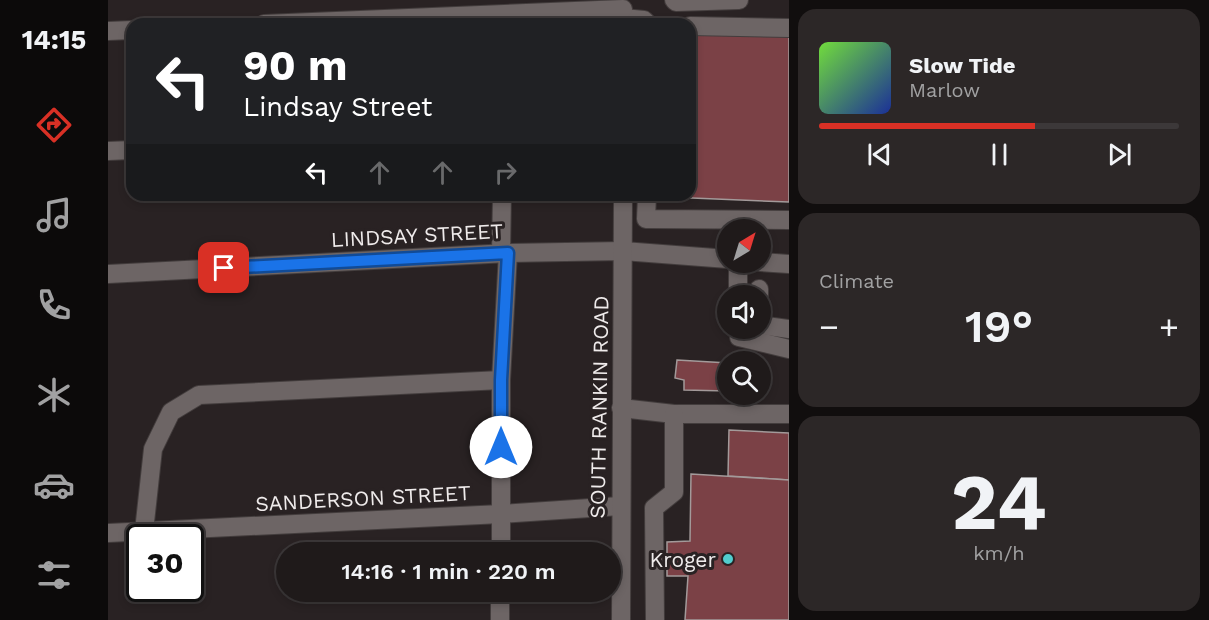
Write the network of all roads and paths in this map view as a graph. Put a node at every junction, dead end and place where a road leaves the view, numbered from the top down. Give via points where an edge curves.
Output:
1 (674, 0) edge
2 (740, 0) edge
3 (417, 9) edge
4 (623, 13) edge
5 (325, 18) edge
6 (496, 18) edge
7 (525, 18) edge
8 (638, 18) edge
9 (696, 26) edge
10 (789, 28) edge
11 (126, 30) edge
12 (108, 31) edge
13 (126, 150) edge
14 (108, 151) edge
15 (502, 201) edge
16 (623, 201) edge
17 (647, 201) edge
18 (789, 220) edge
19 (623, 251) junction
20 (504, 253) junction
21 (717, 258) edge
22 (771, 263) edge
23 (789, 264) edge
24 (108, 274) edge
25 (771, 327) edge
26 (789, 329) edge
27 (747, 339) edge
28 (789, 349) edge
29 (501, 380) junction
30 (621, 408) junction
31 (674, 414) junction
32 (789, 414) edge
33 (620, 506) junction
34 (501, 514) junction
35 (145, 524) edge
36 (204, 528) edge
37 (108, 532) edge
38 (126, 532) edge
39 (501, 542) edge
40 (500, 602) edge
41 (500, 620) edge
42 (621, 620) edge
43 (656, 620) edge

1 - 2 street
3 - 5 street
3 - 6 street
4 - 7 street
4 - 8 street
9 - 10 street
11 - 12 street
13 - 14 street
15 - 20 street
16 - 19 street, SOUTH RANKIN ROAD
17 - 18 street via 646,219
19 - 20 street, LINDSAY STREET
19 - 21 street, LINDSAY STREET
19 - 30 street, SOUTH RANKIN ROAD
20 - 24 street, LINDSAY STREET
20 - 29 street
22 - 23 street
25 - 26 street
27 - 28 street
29 - 34 street
29 - 35 street via 200,395 171,412 153,449
30 - 31 street
30 - 33 street, SOUTH RANKIN ROAD
31 - 32 street
31 - 43 street via 674,492 654,508
33 - 34 street, SANDERSON STREET
33 - 42 street, SOUTH RANKIN ROAD
34 - 36 street, SANDERSON STREET
34 - 39 street
37 - 38 street, SANDERSON STREET
40 - 41 street

